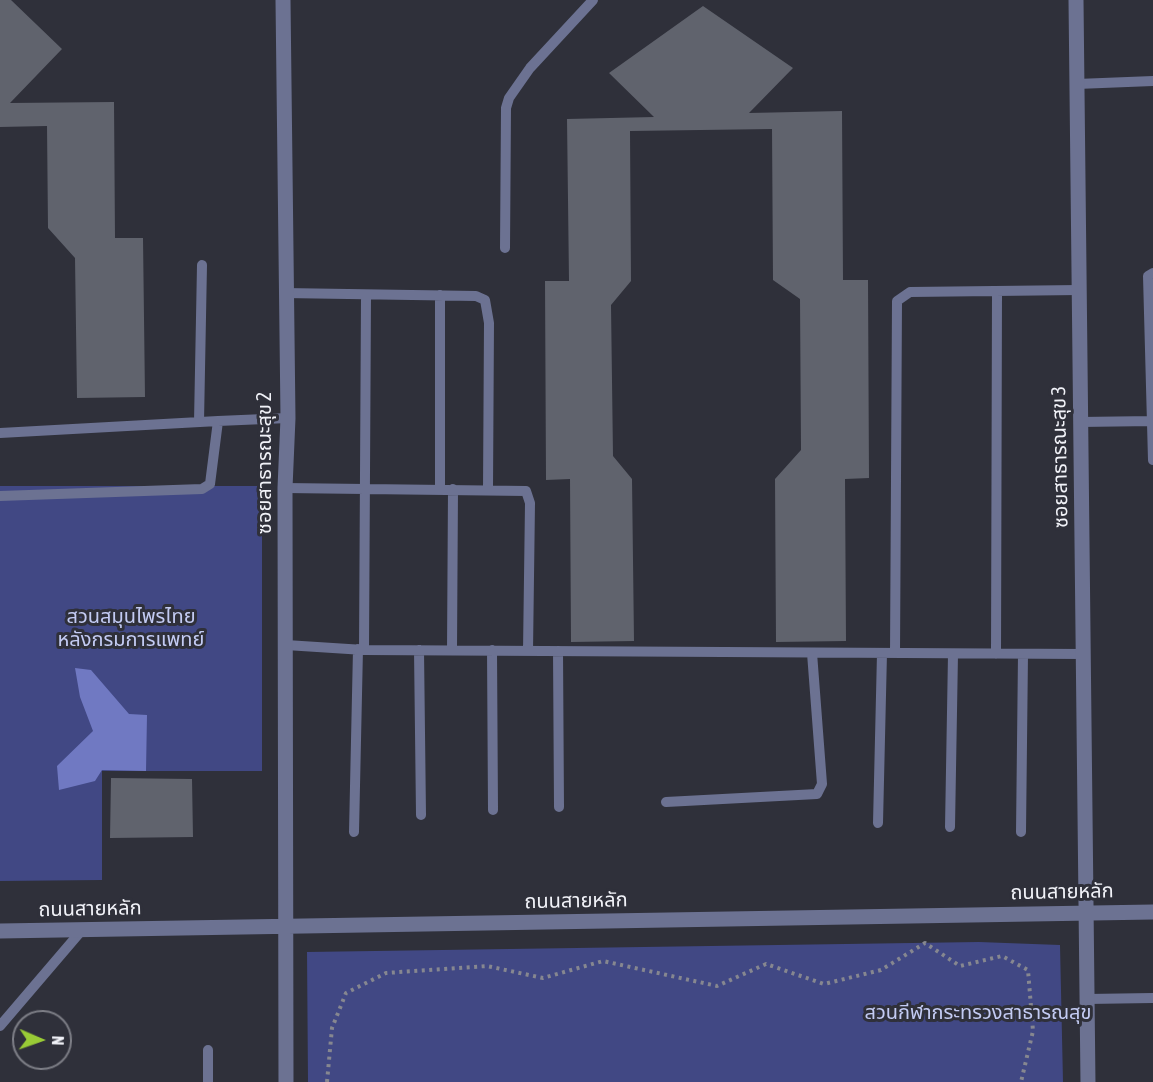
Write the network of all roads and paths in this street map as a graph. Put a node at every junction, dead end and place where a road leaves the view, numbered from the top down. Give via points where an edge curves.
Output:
1 (283, 0) edge
2 (594, 0) edge
3 (1076, 0) edge
4 (1153, 81) edge
5 (1077, 84) junction
6 (505, 248) dead end
7 (202, 265) dead end
8 (1153, 273) edge
9 (1079, 290) junction
10 (997, 291) junction
11 (284, 293) junction
12 (440, 295) junction
13 (366, 296) junction
14 (288, 418) junction
15 (218, 421) junction
16 (1153, 421) edge
17 (200, 422) junction
18 (1080, 422) junction
19 (0, 433) edge
20 (1153, 460) edge
21 (285, 488) junction
22 (453, 489) junction
23 (488, 489) junction
24 (364, 490) junction
25 (440, 490) junction
26 (0, 496) edge
27 (286, 645) junction
28 (361, 649) junction
29 (419, 650) junction
30 (452, 650) junction
31 (492, 650) junction
32 (528, 651) junction
33 (558, 651) junction
34 (812, 653) junction
35 (882, 653) junction
36 (895, 653) junction
37 (953, 654) junction
38 (996, 654) junction
39 (1023, 654) junction
40 (1083, 654) junction
41 (666, 802) dead end
42 (559, 807) dead end
43 (493, 810) dead end
44 (421, 815) dead end
45 (878, 823) dead end
46 (950, 827) dead end
47 (354, 832) dead end
48 (1021, 832) dead end
49 (1153, 912) edge
50 (1086, 913) junction
51 (285, 927) junction
52 (82, 930) junction
53 (0, 931) edge
54 (1153, 998) edge
55 (1087, 999) junction
56 (0, 1026) edge
57 (208, 1050) dead end
58 (208, 1082) edge
59 (286, 1082) edge
60 (327, 1082) edge
61 (1021, 1082) edge
62 (1088, 1082) edge

1 - 11 street, ซอยสาธารณะสุข 2
2 - 6 lane via 530,68 509,98
3 - 5 street, ซอยสาธารณะสุข 3
4 - 5 lane
5 - 9 street, ซอยสาธารณะสุข 3
7 - 17 lane
8 - 16 lane via 1148,276
9 - 10 lane
9 - 18 street, ซอยสาธารณะสุข 3
10 - 36 lane via 910,292 897,301
10 - 38 lane
11 - 13 lane
11 - 14 street, ซอยสาธารณะสุข 2
12 - 13 lane
12 - 23 lane via 485,300 489,323
12 - 25 lane
13 - 24 lane
14 - 15 lane
14 - 21 street, ซอยสาธารณะสุข 2
15 - 17 lane
15 - 26 lane via 210,484 202,489
16 - 18 lane
16 - 20 lane
17 - 19 lane
18 - 40 street, ซอยสาธารณะสุข 3
21 - 24 lane
21 - 27 street, ซอยสาธารณะสุข 2
22 - 23 lane
22 - 25 lane
22 - 30 lane
23 - 32 lane via 522,489 529,495
24 - 25 lane
24 - 28 lane
27 - 28 lane
27 - 51 street, ซอยสาธารณะสุข 2
28 - 29 lane
28 - 47 lane
29 - 30 lane
29 - 44 lane
30 - 31 lane
31 - 32 lane
31 - 43 lane
32 - 33 lane
33 - 34 lane
33 - 42 lane
34 - 35 lane
34 - 41 lane via 822,784 817,794
35 - 36 lane
35 - 45 lane
36 - 37 lane
37 - 38 lane
37 - 46 lane
38 - 39 lane
39 - 40 lane
39 - 48 lane
40 - 50 street, ซอยสาธารณะสุข 3
49 - 50 street, ถนนสายหลัก
50 - 51 street, ถนนสายหลัก
50 - 55 street, ซอยสาธารณะสุข 3
51 - 52 street, ถนนสายหลัก
51 - 59 street, ซอยสาธารณะสุข 2
52 - 53 street, ถนนสายหลัก
52 - 56 lane
54 - 55 lane
55 - 62 street, ซอยสาธารณะสุข 3
57 - 58 lane
60 - 61 path via 332,1028 346,993 386,973 487,966 543,978 603,961 717,986 766,964 824,984 881,969 925,943 960,966 1002,956 1028,970 1033,1031

